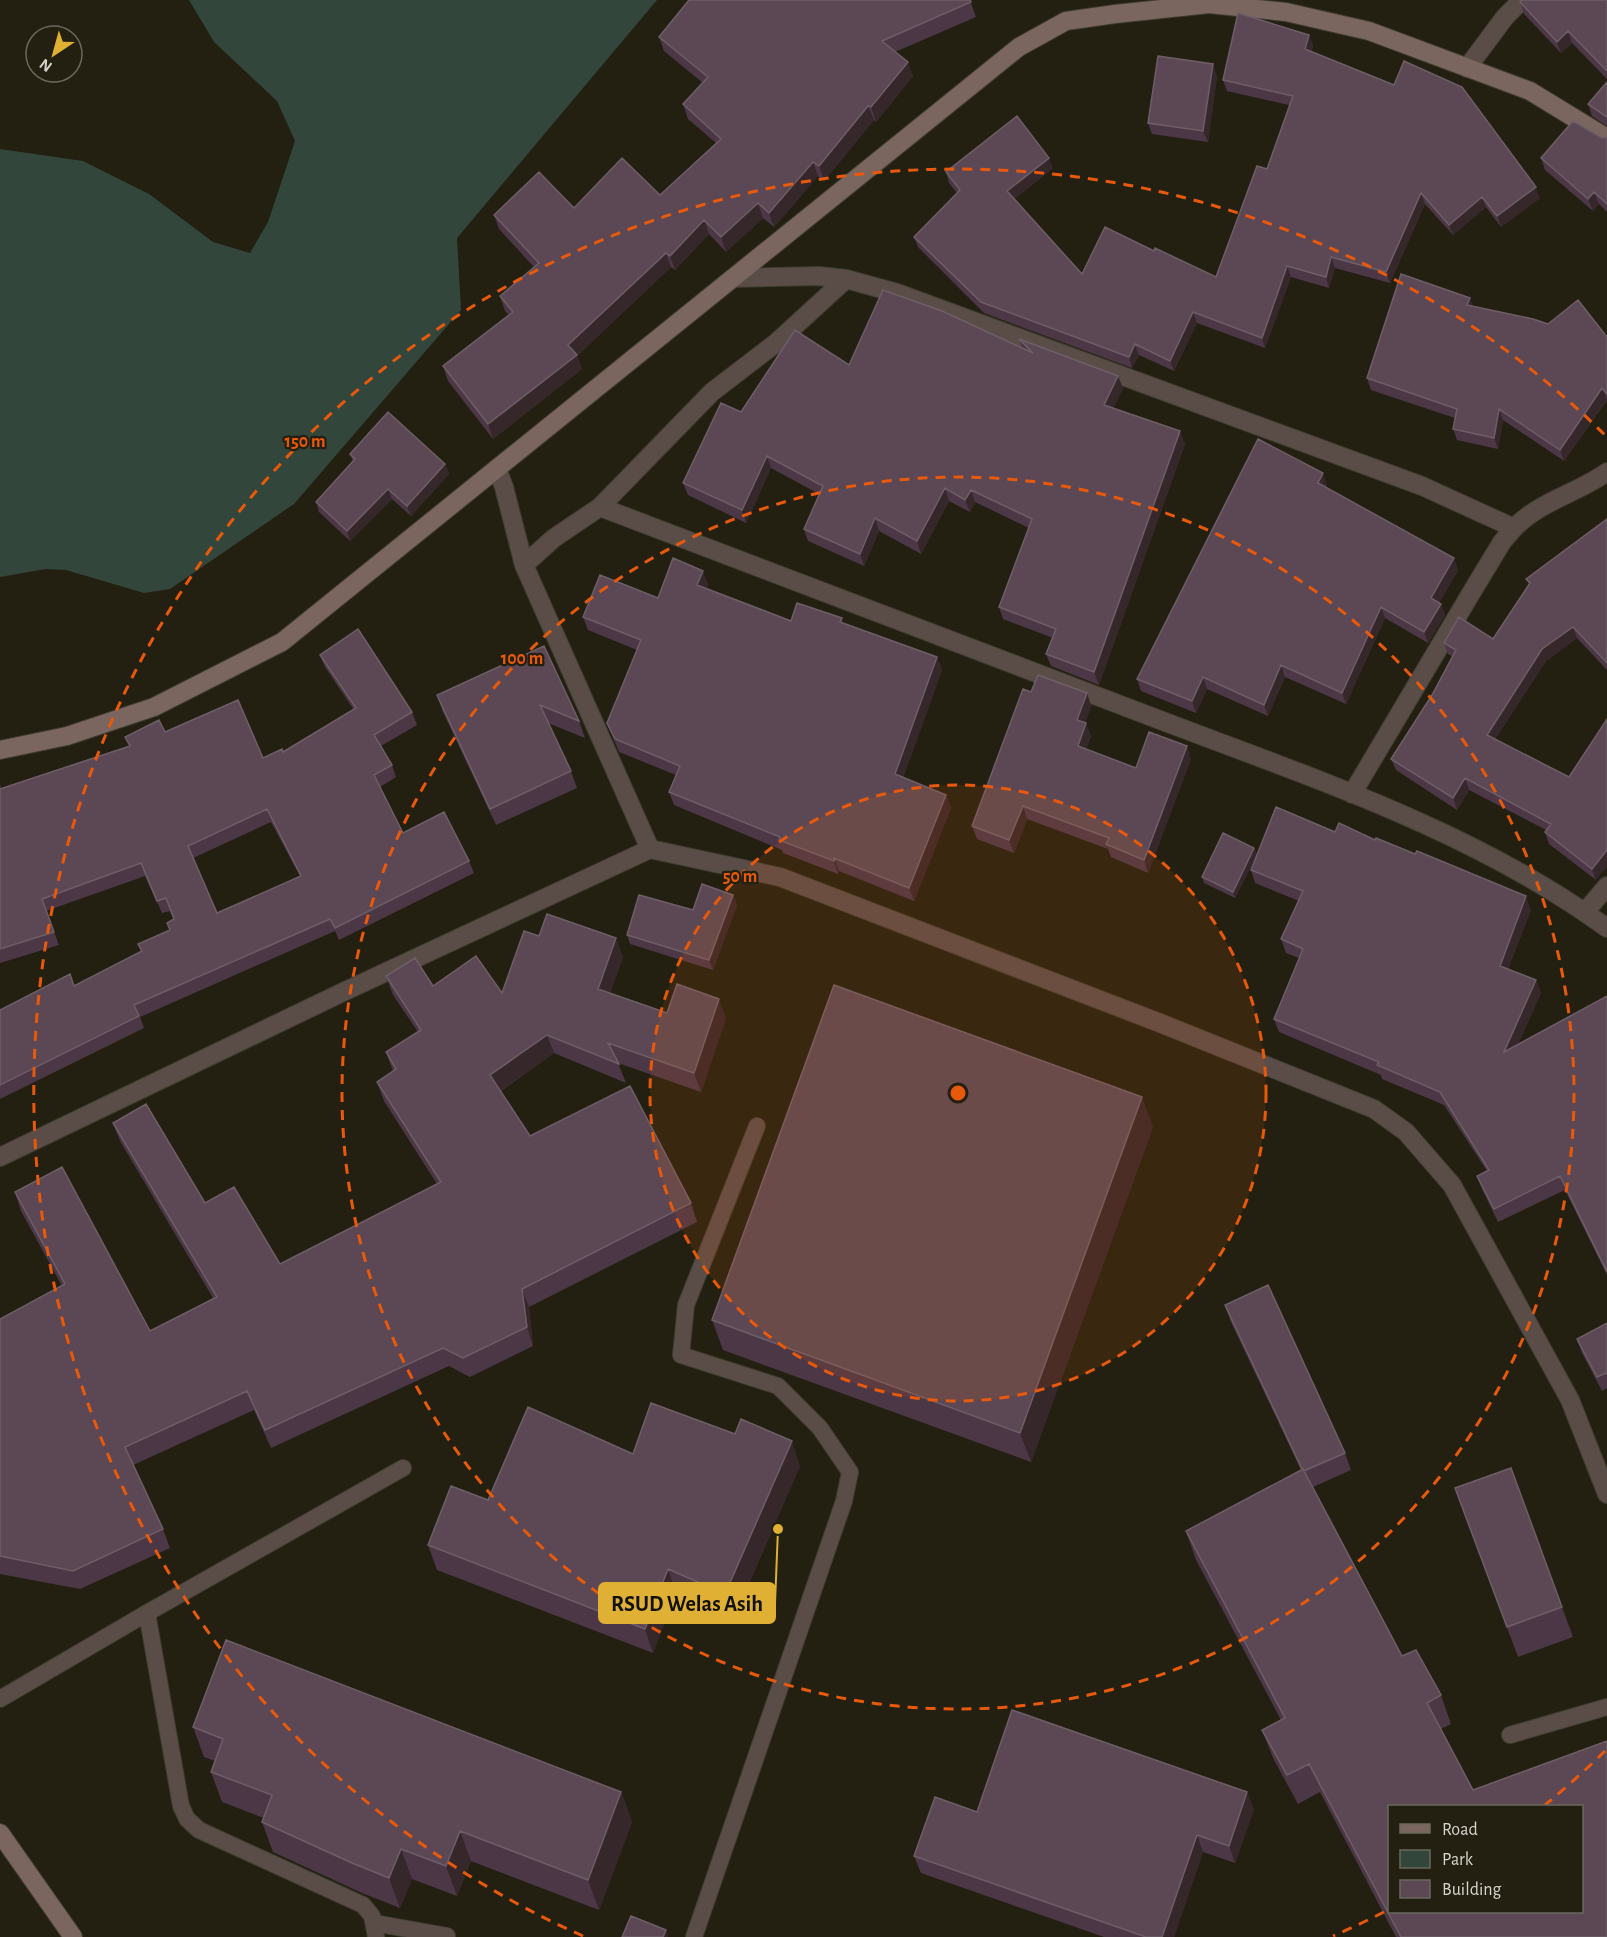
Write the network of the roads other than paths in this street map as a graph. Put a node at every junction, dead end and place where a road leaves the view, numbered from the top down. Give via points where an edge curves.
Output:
1 (1522, 0) edge
2 (1467, 68) junction
3 (1607, 138) edge
4 (732, 278) junction
5 (846, 279) junction
6 (497, 469) junction
7 (1607, 472) edge
8 (600, 507) junction
9 (1514, 528) junction
10 (524, 565) junction
11 (0, 750) edge
12 (1352, 794) junction
13 (650, 849) junction
14 (1607, 886) edge
15 (1585, 912) junction
16 (1607, 928) edge
17 (757, 1126) dead end
18 (0, 1157) edge
19 (403, 1468) dead end
20 (1607, 1494) edge
21 (147, 1613) junction
22 (0, 1699) edge
23 (1607, 1707) edge
24 (1510, 1735) dead end
25 (3, 1843) edge
26 (375, 1930) edge
27 (447, 1936) edge
28 (73, 1937) edge
29 (694, 1937) edge

1 - 2 street
2 - 3 main road via 1530,92
2 - 4 main road via 1369,31 1275,11 1209,4 1066,21 1019,46
4 - 5 street
4 - 6 main road
5 - 8 street via 776,344 712,393
5 - 9 street via 897,292 1411,482
6 - 10 street
6 - 11 main road via 282,642 154,707 67,736
7 - 9 street via 1525,517
8 - 10 street via 554,537
8 - 12 street
9 - 12 street
10 - 13 street
12 - 15 street via 1488,855
13 - 18 street
13 - 20 street via 780,877 1374,1109 1406,1132 1452,1185 1570,1400
14 - 15 street
15 - 16 street
17 - 29 lane via 686,1305 681,1355 778,1386 820,1428 850,1472 844,1501
19 - 21 lane
21 - 22 lane
21 - 26 lane via 181,1806 187,1819 199,1830 355,1900 368,1910
23 - 24 lane
25 - 28 main road
26 - 27 lane

